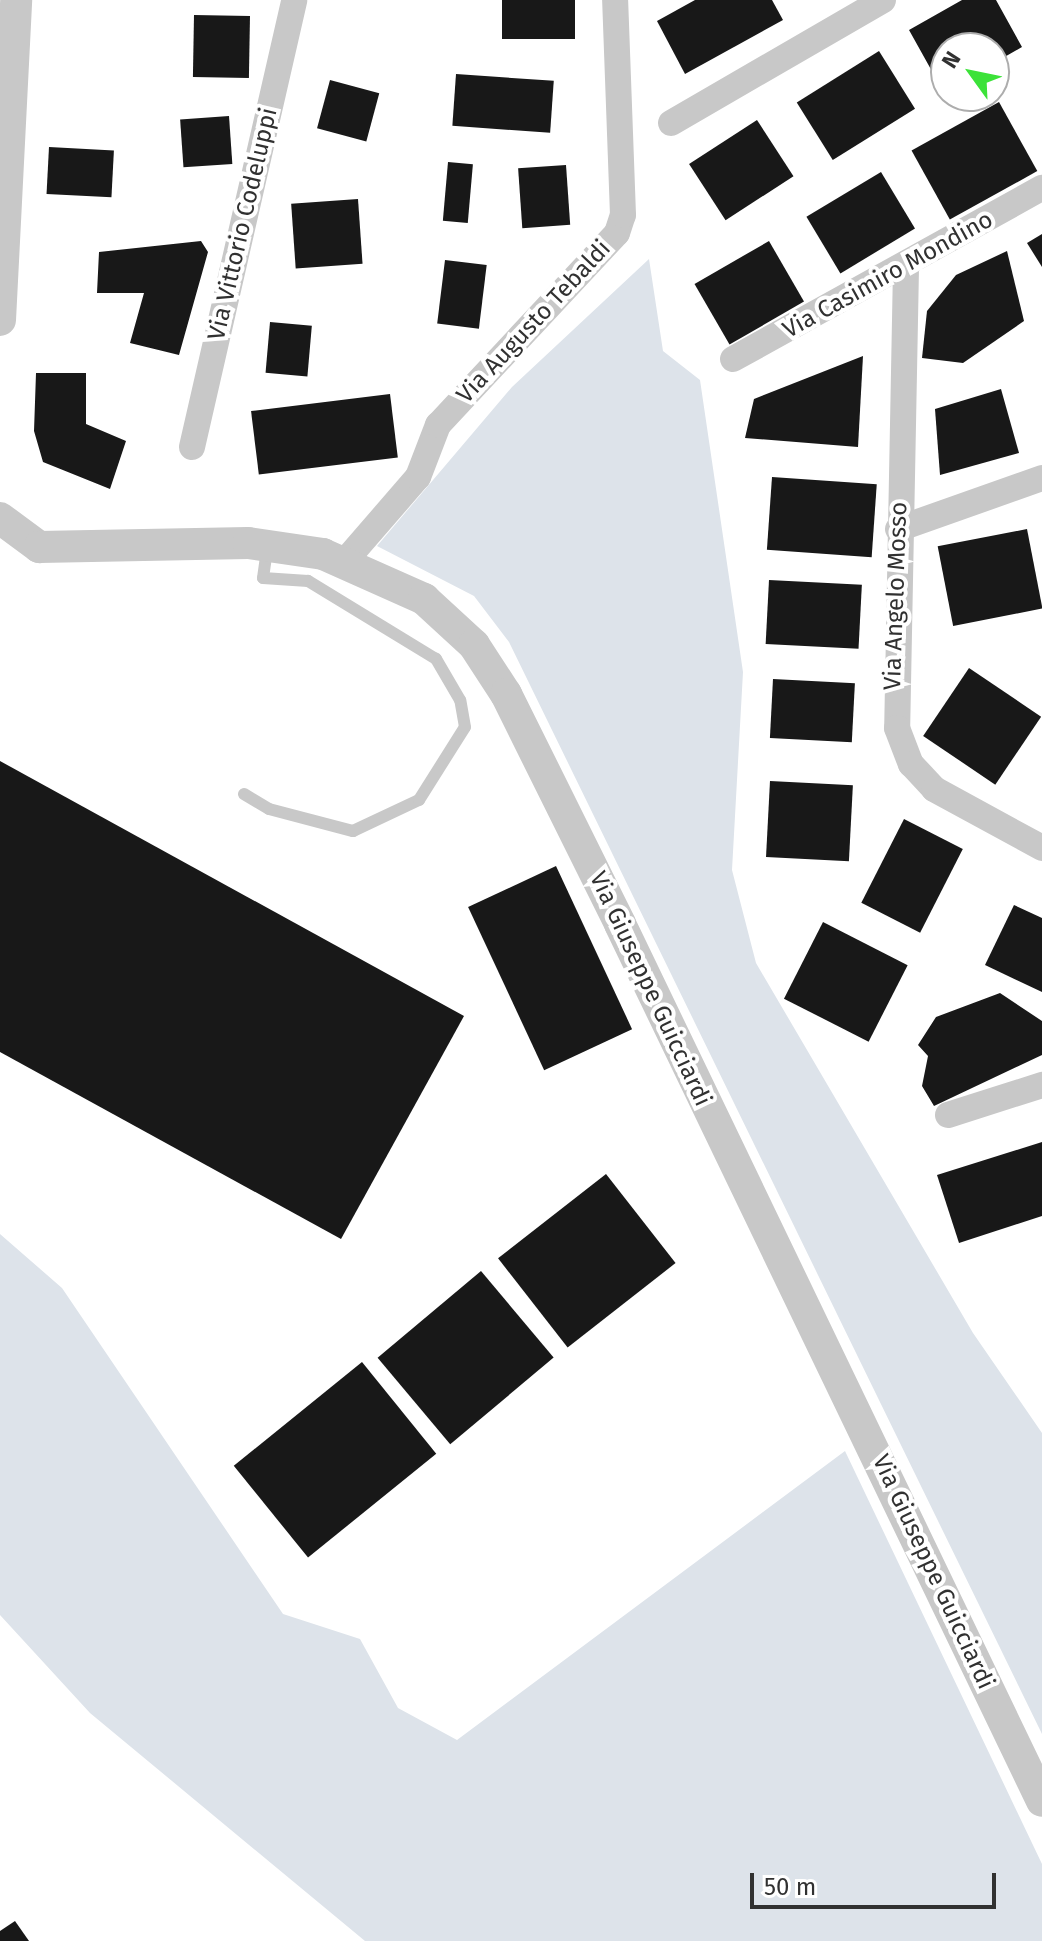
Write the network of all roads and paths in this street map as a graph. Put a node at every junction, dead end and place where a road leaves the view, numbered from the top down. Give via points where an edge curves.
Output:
1 (16, 0) edge
2 (294, 0) edge
3 (615, 0) edge
4 (883, 0) edge
5 (671, 123) dead end
6 (1042, 188) edge
7 (906, 268) junction
8 (0, 320) edge
9 (733, 359) dead end
10 (192, 447) dead end
11 (1042, 478) edge
12 (0, 518) edge
13 (898, 529) junction
14 (268, 545) junction
15 (346, 560) junction
16 (244, 794) dead end
17 (1042, 848) edge
18 (1042, 1085) edge
19 (948, 1115) dead end
20 (1042, 1801) edge

1 - 8 street
2 - 10 street, Via Vittorio Codeluppi
3 - 15 street, Via Augusto Tebaldi via 623,215 617,233 438,425 418,477
4 - 5 street
6 - 7 street, Via Casimiro Mondino
7 - 9 street, Via Casimiro Mondino
7 - 13 street, Via Angelo Mosso
11 - 13 street
12 - 14 street, Via Giuseppe Guicciardi via 11,533 39,547
13 - 17 street, Via Angelo Mosso via 892,690 903,748 934,789
14 - 15 street, Via Giuseppe Guicciardi
14 - 16 lane via 263,578 308,581 436,659 460,700 465,727 419,800 353,831 269,809
15 - 20 street, Via Giuseppe Guicciardi via 441,611 506,694
18 - 19 street

